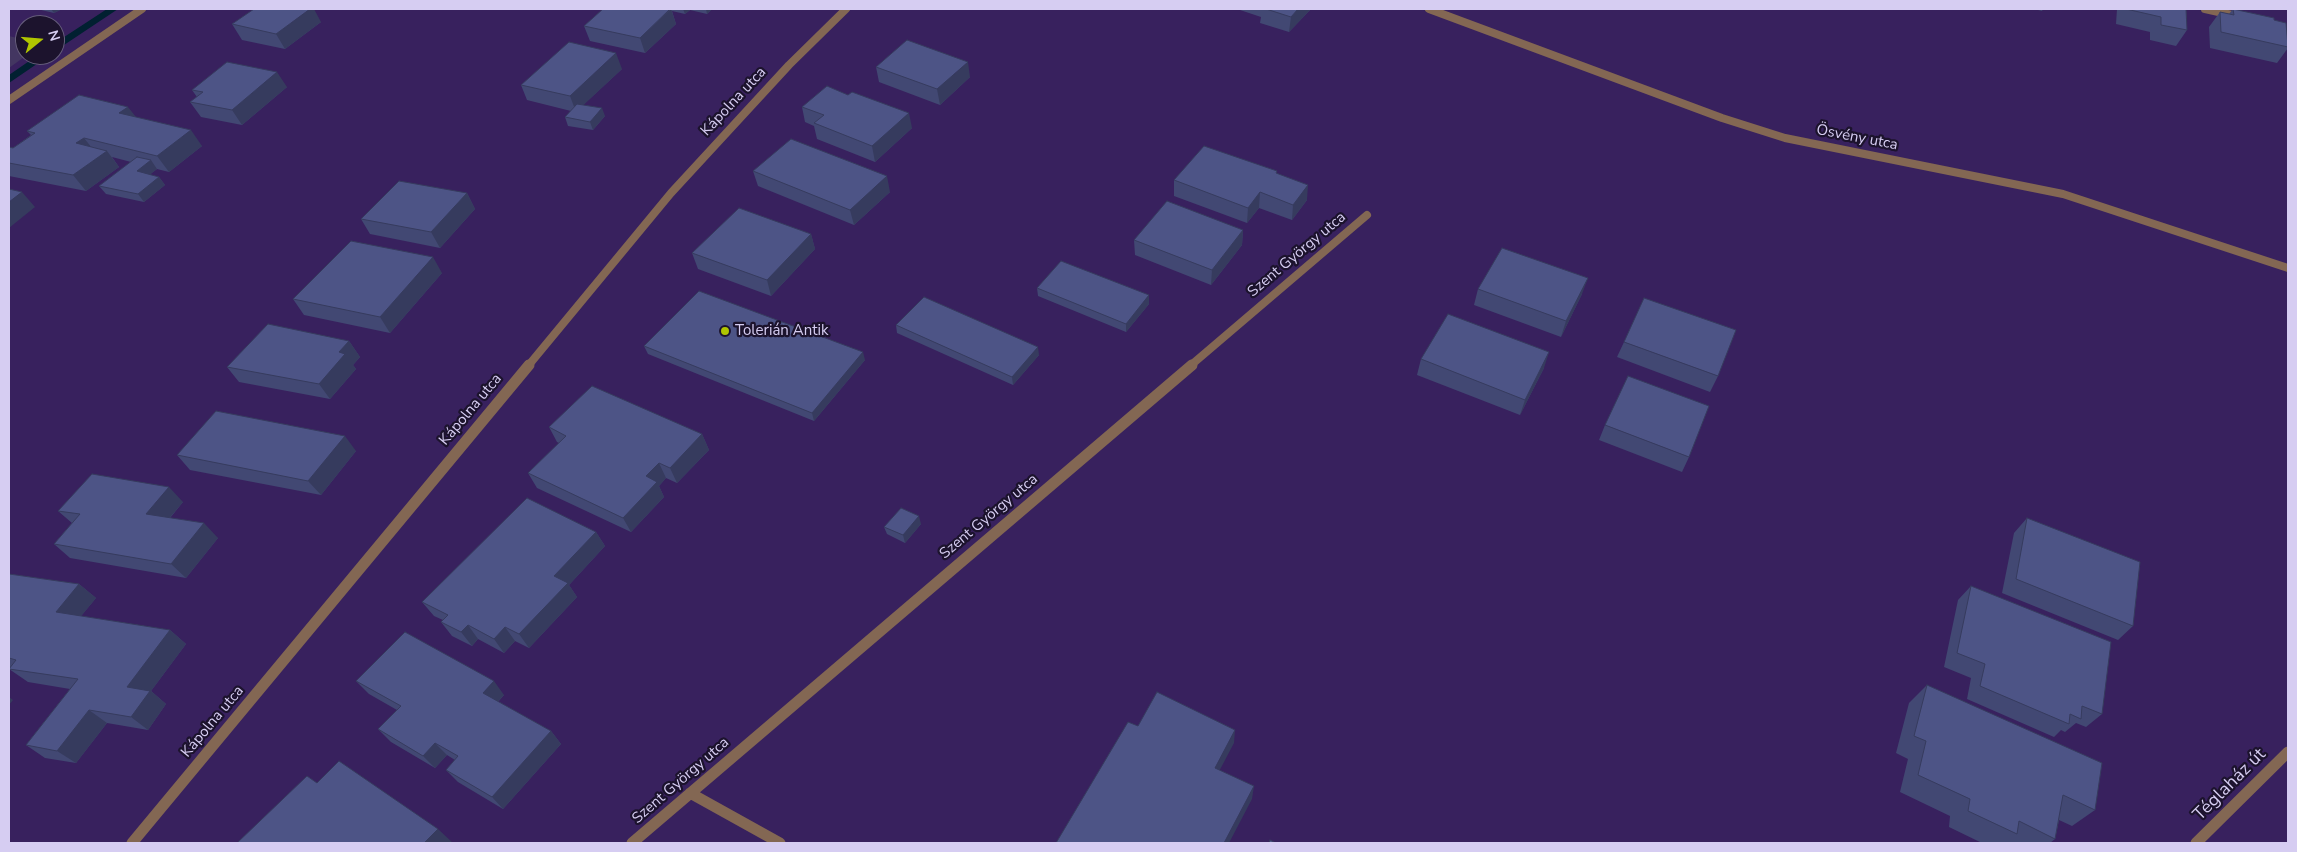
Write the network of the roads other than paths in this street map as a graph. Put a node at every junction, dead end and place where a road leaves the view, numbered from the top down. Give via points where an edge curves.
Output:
1 (142, 9) edge
2 (846, 9) edge
3 (1429, 9) edge
4 (2205, 9) edge
5 (2251, 19) edge
6 (9, 100) edge
7 (1367, 215) dead end
8 (2288, 268) edge
9 (2288, 752) edge
10 (690, 793) junction
11 (132, 843) edge
12 (632, 843) edge
13 (780, 843) edge
14 (2196, 843) edge

1 - 6 street
2 - 11 street, Kápolna utca via 789,65 671,193
3 - 8 street, Ösvény utca via 1776,135 2063,194
4 - 5 street
7 - 10 street, Szent György utca
9 - 14 street, Téglaház út
10 - 12 street, Szent György utca
10 - 13 street

